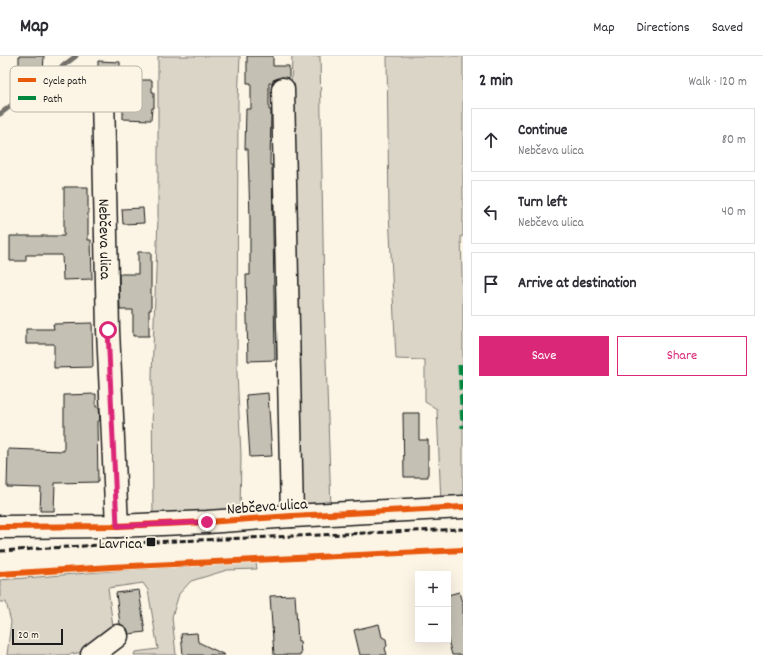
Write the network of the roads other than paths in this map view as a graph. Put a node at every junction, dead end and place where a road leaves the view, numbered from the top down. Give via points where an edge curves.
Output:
1 (283, 89) dead end
2 (103, 112) edge
3 (463, 507) edge
4 (292, 516) junction
5 (117, 526) junction
6 (0, 527) edge
7 (117, 636) dead end
8 (92, 655) edge

1 - 4 street, Nebčeva ulica
2 - 5 street, Nebčeva ulica via 108,330
3 - 4 street, Nebčeva ulica
4 - 5 street, Nebčeva ulica
5 - 6 street, Nebčeva ulica
7 - 8 street

